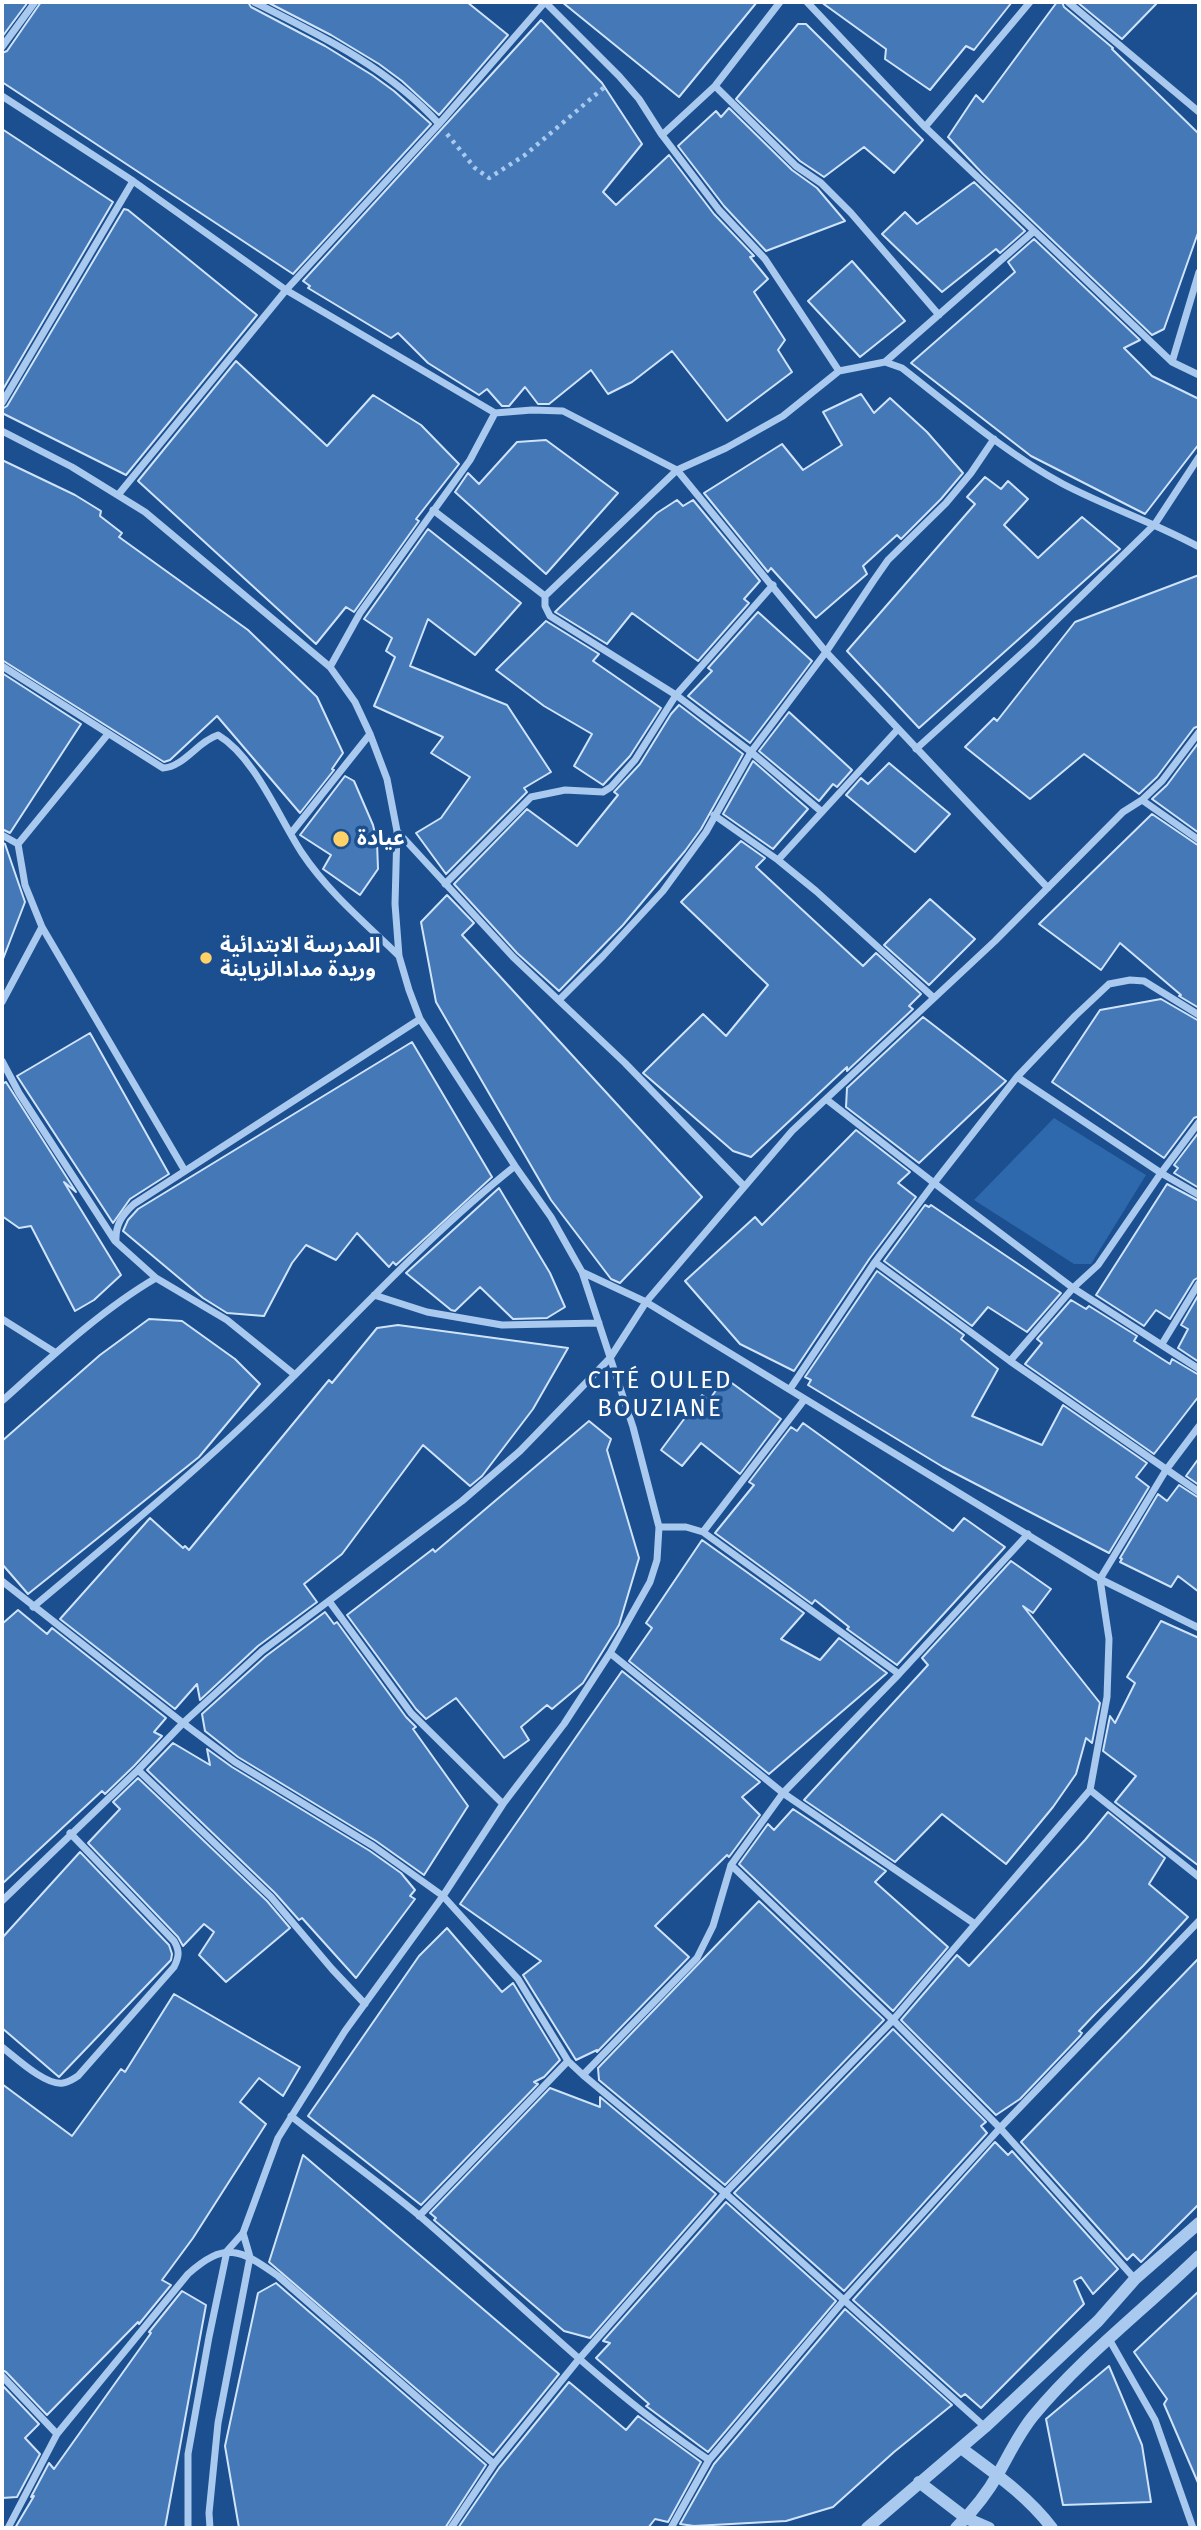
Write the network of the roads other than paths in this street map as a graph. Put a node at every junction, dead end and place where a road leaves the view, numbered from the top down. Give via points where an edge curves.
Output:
1 (35, 2) edge
2 (254, 2) edge
3 (545, 2) edge
4 (780, 2) edge
5 (807, 2) edge
6 (1030, 2) edge
7 (1068, 2) edge
8 (2, 47) edge
9 (715, 86) junction
10 (2, 96) edge
11 (1199, 112) edge
12 (439, 124) junction
13 (925, 127) junction
14 (662, 135) junction
15 (132, 181) junction
16 (1034, 231) junction
17 (1199, 272) edge
18 (286, 290) junction
19 (939, 314) junction
20 (885, 362) junction
21 (1172, 362) junction
22 (839, 371) junction
23 (1199, 375) edge
24 (2, 403) edge
25 (495, 414) junction
26 (2, 431) edge
27 (993, 439) junction
28 (1199, 457) edge
29 (677, 470) junction
30 (118, 495) junction
31 (433, 510) junction
32 (1154, 524) junction
33 (1199, 547) edge
34 (772, 585) junction
35 (545, 596) junction
36 (826, 652) junction
37 (2, 666) edge
38 (330, 667) junction
39 (676, 695) junction
40 (898, 729) junction
41 (1199, 732) edge
42 (108, 733) junction
43 (370, 734) junction
44 (916, 749) junction
45 (751, 752) junction
46 (1142, 800) junction
47 (822, 812) junction
48 (714, 816) junction
49 (397, 831) junction
50 (292, 832) junction
51 (2, 835) edge
52 (1199, 840) edge
53 (18, 844) junction
54 (778, 860) junction
55 (445, 884) junction
56 (1048, 888) junction
57 (42, 927) junction
58 (399, 956) junction
59 (933, 997) junction
60 (559, 1000) junction
61 (2, 1002) edge
62 (1199, 1015) edge
63 (420, 1019) junction
64 (2, 1061) edge
65 (1017, 1077) junction
66 (826, 1098) junction
67 (1199, 1122) edge
68 (515, 1166) junction
69 (185, 1171) junction
70 (1161, 1173) junction
71 (933, 1183) junction
72 (744, 1186) junction
73 (1199, 1195) edge
74 (116, 1242) junction
75 (875, 1262) junction
76 (582, 1272) junction
77 (156, 1278) junction
78 (1199, 1283) edge
79 (1073, 1288) junction
80 (374, 1295) junction
81 (646, 1301) junction
82 (2, 1319) edge
83 (599, 1323) junction
84 (1162, 1344) junction
85 (56, 1353) junction
86 (610, 1358) junction
87 (1010, 1361) junction
88 (1199, 1369) edge
89 (295, 1375) junction
90 (790, 1390) junction
91 (804, 1400) junction
92 (2, 1401) edge
93 (1199, 1426) edge
94 (1166, 1470) junction
95 (1199, 1492) edge
96 (659, 1527) junction
97 (703, 1532) junction
98 (1028, 1534) junction
99 (1100, 1580) junction
100 (3, 1584) edge
101 (330, 1601) junction
102 (33, 1607) junction
103 (1199, 1628) edge
104 (610, 1653) junction
105 (899, 1674) junction
106 (183, 1723) junction
107 (138, 1770) junction
108 (1090, 1790) junction
109 (783, 1793) junction
110 (503, 1804) junction
111 (70, 1833) junction
112 (731, 1865) junction
113 (1199, 1877) edge
114 (443, 1896) junction
115 (2, 1901) edge
116 (1199, 1921) edge
117 (975, 1924) junction
118 (365, 2004) junction
119 (893, 2020) junction
120 (2, 2047) edge
121 (568, 2061) junction
122 (583, 2075) junction
123 (291, 2116) junction
124 (1000, 2128) junction
125 (725, 2193) junction
126 (419, 2216) junction
127 (1199, 2223) edge
128 (243, 2233) junction
129 (227, 2251) junction
130 (1199, 2256) edge
131 (250, 2257) junction
132 (1135, 2279) junction
133 (845, 2299) junction
134 (1109, 2339) junction
135 (579, 2359) junction
136 (2, 2376) edge
137 (985, 2427) junction
138 (57, 2434) junction
139 (961, 2448) junction
140 (709, 2460) junction
141 (494, 2464) junction
142 (998, 2475) junction
143 (919, 2482) junction
144 (966, 2518) junction
145 (8, 2528) edge
146 (188, 2528) edge
147 (210, 2528) edge
148 (450, 2528) edge
149 (671, 2528) edge
150 (867, 2528) edge
151 (956, 2528) edge
152 (989, 2528) edge
153 (1052, 2528) edge
154 (1193, 2528) edge

1 - 8 street
2 - 12 street via 391,79
3 - 12 street
3 - 14 street via 619,76
4 - 9 street
5 - 13 street
6 - 13 street
7 - 11 street
9 - 14 street
9 - 19 street via 851,213
10 - 15 street
12 - 18 street
13 - 16 street
14 - 22 street via 719,210 765,259
15 - 18 street
15 - 24 street
16 - 19 street
16 - 21 street
17 - 21 street
18 - 25 street
18 - 30 street
19 - 20 street
20 - 22 street
20 - 27 street via 902,368
21 - 23 street
22 - 29 street via 783,416
25 - 29 street via 563,411
25 - 31 street via 470,460
26 - 30 street
27 - 32 street via 1062,484
27 - 36 street via 946,503 888,560
28 - 32 street
29 - 34 street
29 - 35 street
30 - 38 street via 145,512
31 - 35 street
31 - 38 street via 360,613
32 - 33 street
32 - 44 street
34 - 36 street
34 - 39 street
35 - 39 street via 550,616
36 - 40 street
36 - 45 street
37 - 42 street
38 - 43 street via 355,702
39 - 45 street
39 - 55 street via 635,760 611,787 603,792 565,790 531,797
40 - 44 street
40 - 47 street
41 - 46 street
42 - 50 street via 163,768 218,735 242,755
42 - 53 street
43 - 49 street via 387,779
43 - 50 street
44 - 56 street
45 - 47 street
45 - 48 street
46 - 52 street
46 - 56 street via 1123,812
47 - 54 street
48 - 54 street
48 - 60 street via 663,891
49 - 55 street
49 - 58 street
50 - 58 street via 327,885
51 - 53 street
53 - 57 street via 25,885
54 - 59 street
55 - 60 street
56 - 59 street
57 - 61 street
57 - 69 street
58 - 63 street
59 - 66 street
60 - 72 street
62 - 65 street via 1144,981 1109,984
63 - 68 street
63 - 69 street
64 - 74 street
65 - 70 street
65 - 71 street
66 - 71 street
66 - 72 street
67 - 70 street
68 - 76 street
68 - 80 street
69 - 74 street via 125,1212 115,1231
70 - 73 street
70 - 79 street via 1098,1265
71 - 75 street
71 - 79 street
72 - 81 street
74 - 77 street
75 - 87 street
75 - 90 street
76 - 81 street
76 - 83 street
77 - 85 street via 126,1296
77 - 89 street via 228,1320
78 - 84 street
79 - 84 street
79 - 87 street
80 - 83 street via 427,1312 502,1325
80 - 89 street
81 - 86 street
81 - 90 street
82 - 85 street
83 - 86 street
84 - 88 street
85 - 92 street
86 - 96 street
86 - 101 street via 481,1485
87 - 94 street
89 - 102 street
90 - 91 street
91 - 97 street
91 - 98 street
93 - 94 street
94 - 95 street
94 - 99 street
96 - 97 street
96 - 104 street via 650,1582
97 - 105 street
98 - 99 street
98 - 105 street
99 - 103 street
99 - 108 street via 1109,1639 1107,1697
100 - 102 street
101 - 106 street via 262,1651
101 - 110 street via 411,1713
102 - 106 street
104 - 109 street
104 - 110 street via 564,1724
105 - 109 street
106 - 107 street
106 - 114 street via 235,1762 373,1846
107 - 111 street
107 - 118 street via 271,1896
108 - 113 street
108 - 117 street
109 - 112 street
109 - 117 street
110 - 114 street
111 - 115 street
111 - 120 street via 174,1941 178,1959 137,2012 68,2082 48,2081
112 - 119 street
112 - 122 street via 713,1926 697,1958
114 - 118 street
114 - 121 street via 518,1979
116 - 124 street
117 - 119 street
118 - 123 street
119 - 124 street
119 - 125 street
121 - 122 street
121 - 126 street
122 - 125 street
123 - 126 street
123 - 128 street via 278,2138
124 - 132 street
124 - 133 street
125 - 133 street
125 - 135 street
126 - 135 street
127 - 132 street
128 - 129 street
128 - 131 street
129 - 131 street
129 - 138 street via 205,2259 188,2274
129 - 146 street via 188,2454
130 - 134 street
131 - 141 street via 278,2276
131 - 147 street via 218,2423
132 - 137 street via 1098,2321
133 - 137 street
133 - 140 street
134 - 142 street via 1021,2431
134 - 154 street via 1155,2420
135 - 140 street
135 - 141 street
136 - 138 street
137 - 139 street
138 - 145 street
139 - 142 street
139 - 143 street
140 - 149 street
141 - 148 street
142 - 144 street
142 - 153 street via 1038,2509
143 - 144 street
143 - 150 street
144 - 151 street
144 - 152 street

